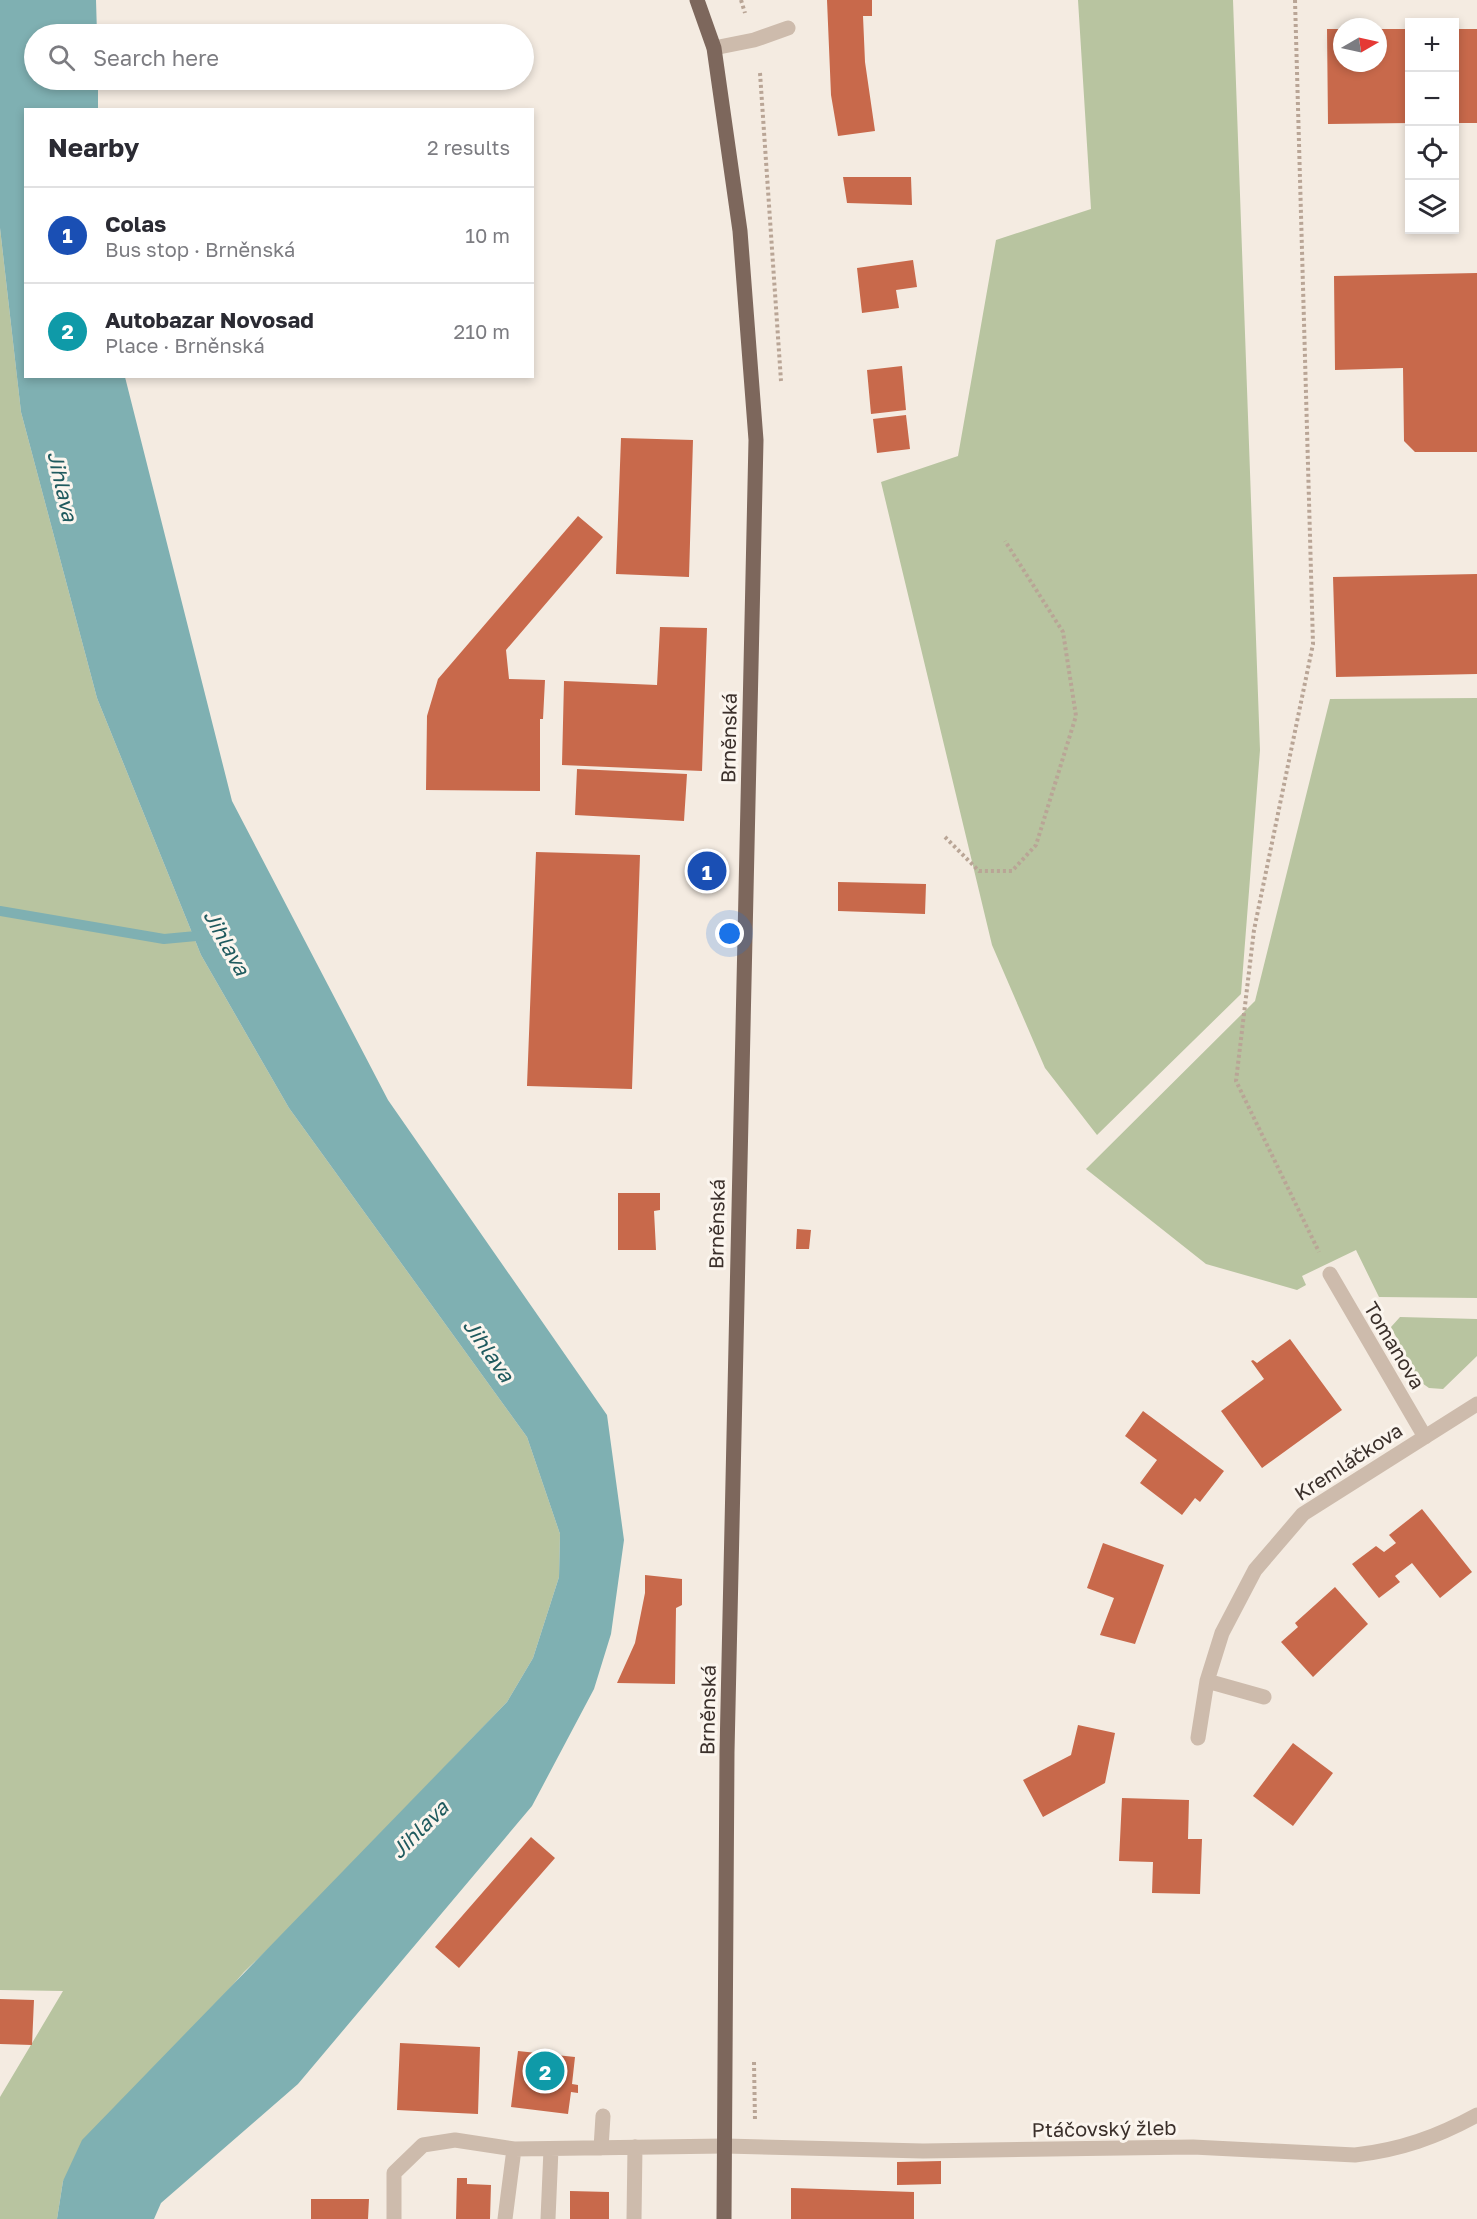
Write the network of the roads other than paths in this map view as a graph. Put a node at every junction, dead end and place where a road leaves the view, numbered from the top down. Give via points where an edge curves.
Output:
1 (697, 0) edge
2 (788, 28) dead end
3 (714, 48) junction
4 (1330, 1274) road end
5 (1477, 1404) edge
6 (1425, 1437) junction
7 (1207, 1681) junction
8 (1264, 1697) dead end
9 (1198, 1738) dead end
10 (1477, 2115) edge
11 (603, 2116) dead end
12 (725, 2146) junction
13 (635, 2147) junction
14 (601, 2148) junction
15 (514, 2149) junction
16 (550, 2149) junction
17 (394, 2219) edge
18 (506, 2219) edge
19 (548, 2219) edge
20 (634, 2219) edge
21 (724, 2219) edge

1 - 3 main road, Brněnská
2 - 3 street
3 - 12 main road, Brněnská via 740,231 756,440 728,1706
4 - 6 street, Tomanova
5 - 6 street, Kremláčkova
6 - 7 street, Kremláčkova via 1303,1514 1255,1570 1222,1633
7 - 8 street
7 - 9 street, Kremláčkova
10 - 12 street, Ptáčovský žleb via 1429,2139 1354,2155 1193,2147 923,2151
11 - 14 street
12 - 13 street, Ptáčovský žleb
12 - 21 main road, Brněnská
13 - 14 street, Ptáčovský žleb
13 - 20 street
14 - 16 street, Ptáčovský žleb
15 - 16 street, Ptáčovský žleb
15 - 17 street, Ptáčovský žleb via 456,2140 423,2145 394,2174
15 - 18 street
16 - 19 street

